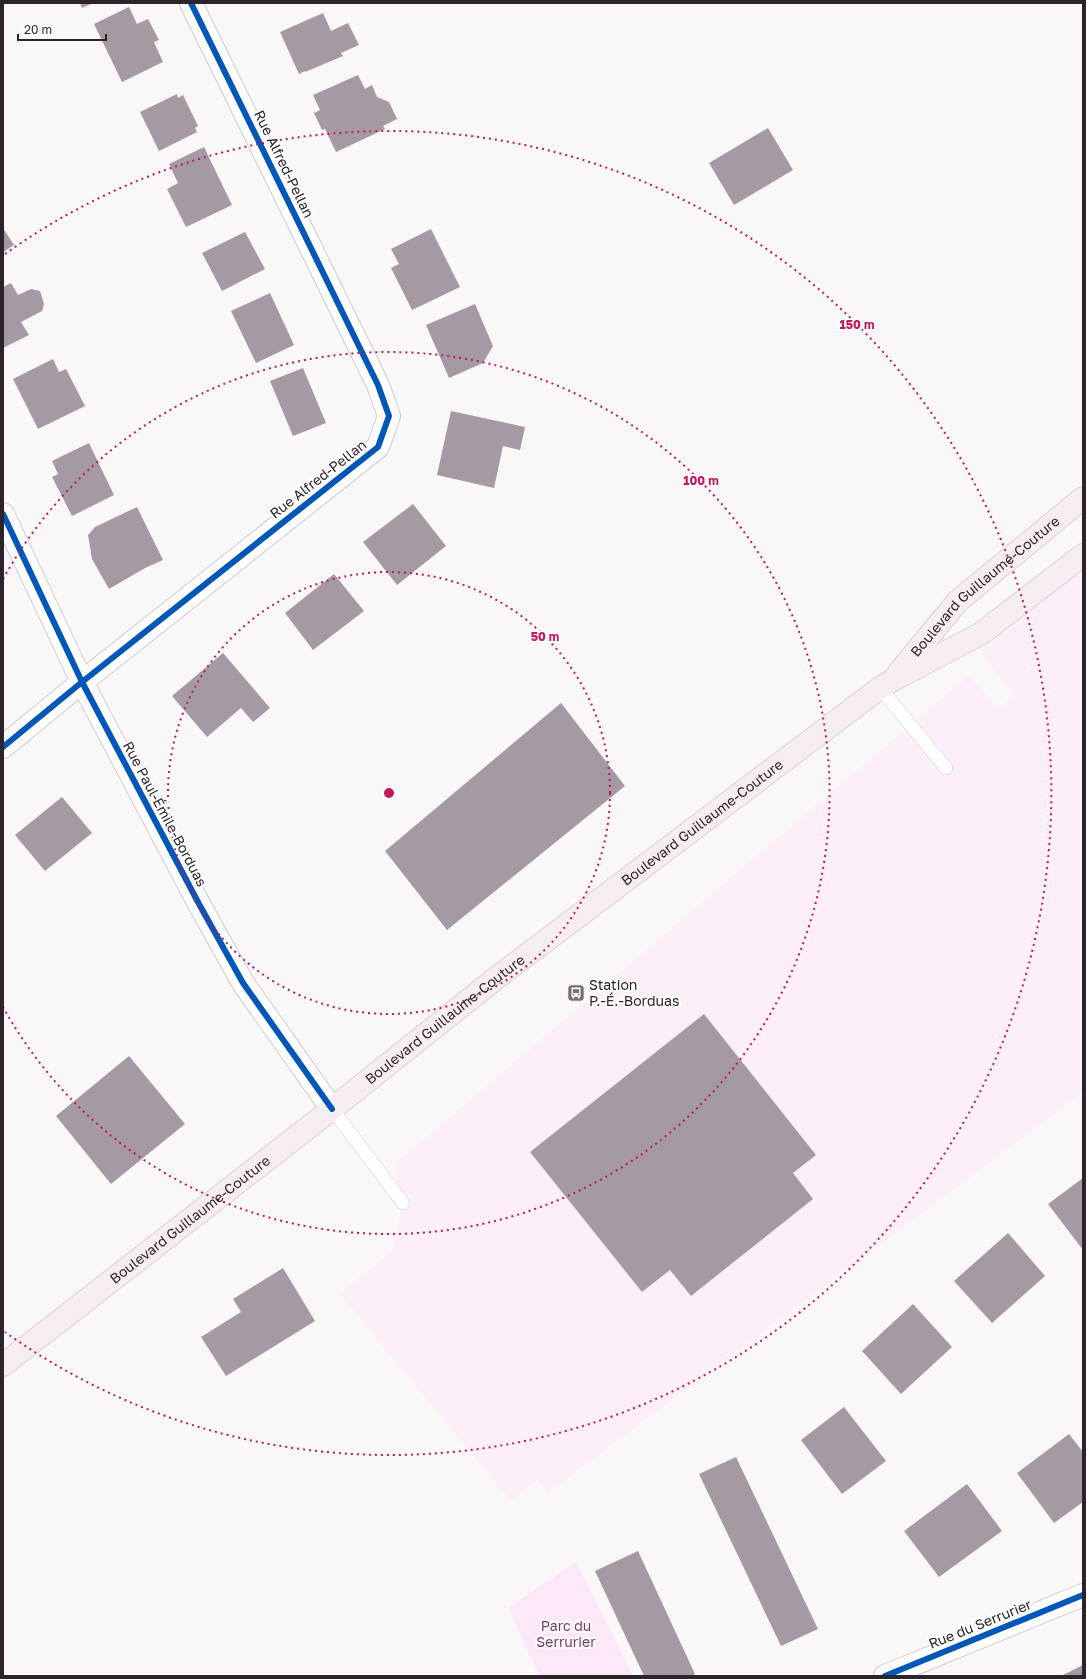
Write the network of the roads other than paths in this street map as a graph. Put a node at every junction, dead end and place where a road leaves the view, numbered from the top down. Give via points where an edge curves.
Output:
1 (191, 3) edge
2 (1083, 498) edge
3 (3, 514) edge
4 (1083, 555) edge
5 (82, 682) junction
6 (886, 684) junction
7 (3, 747) edge
8 (946, 768) dead end
9 (332, 1109) junction
10 (403, 1203) dead end
11 (3, 1365) edge
12 (1083, 1594) edge
13 (885, 1676) edge

1 - 5 street, Rue Alfred-Pellan via 378,385 389,416 378,447
2 - 6 main road, Boulevard Guillaume-Couture via 958,602
3 - 5 street, Rue Paul-Émile-Borduas
4 - 6 main road, Boulevard Guillaume-Couture via 982,633
5 - 7 street, Rue Alfred-Pellan
5 - 9 street, Rue Paul-Émile-Borduas via 243,983
6 - 8 lane
6 - 9 main road, Boulevard Guillaume-Couture via 495,979
9 - 10 lane
9 - 11 main road, Boulevard Guillaume-Couture
12 - 13 street, Rue du Serrurier

